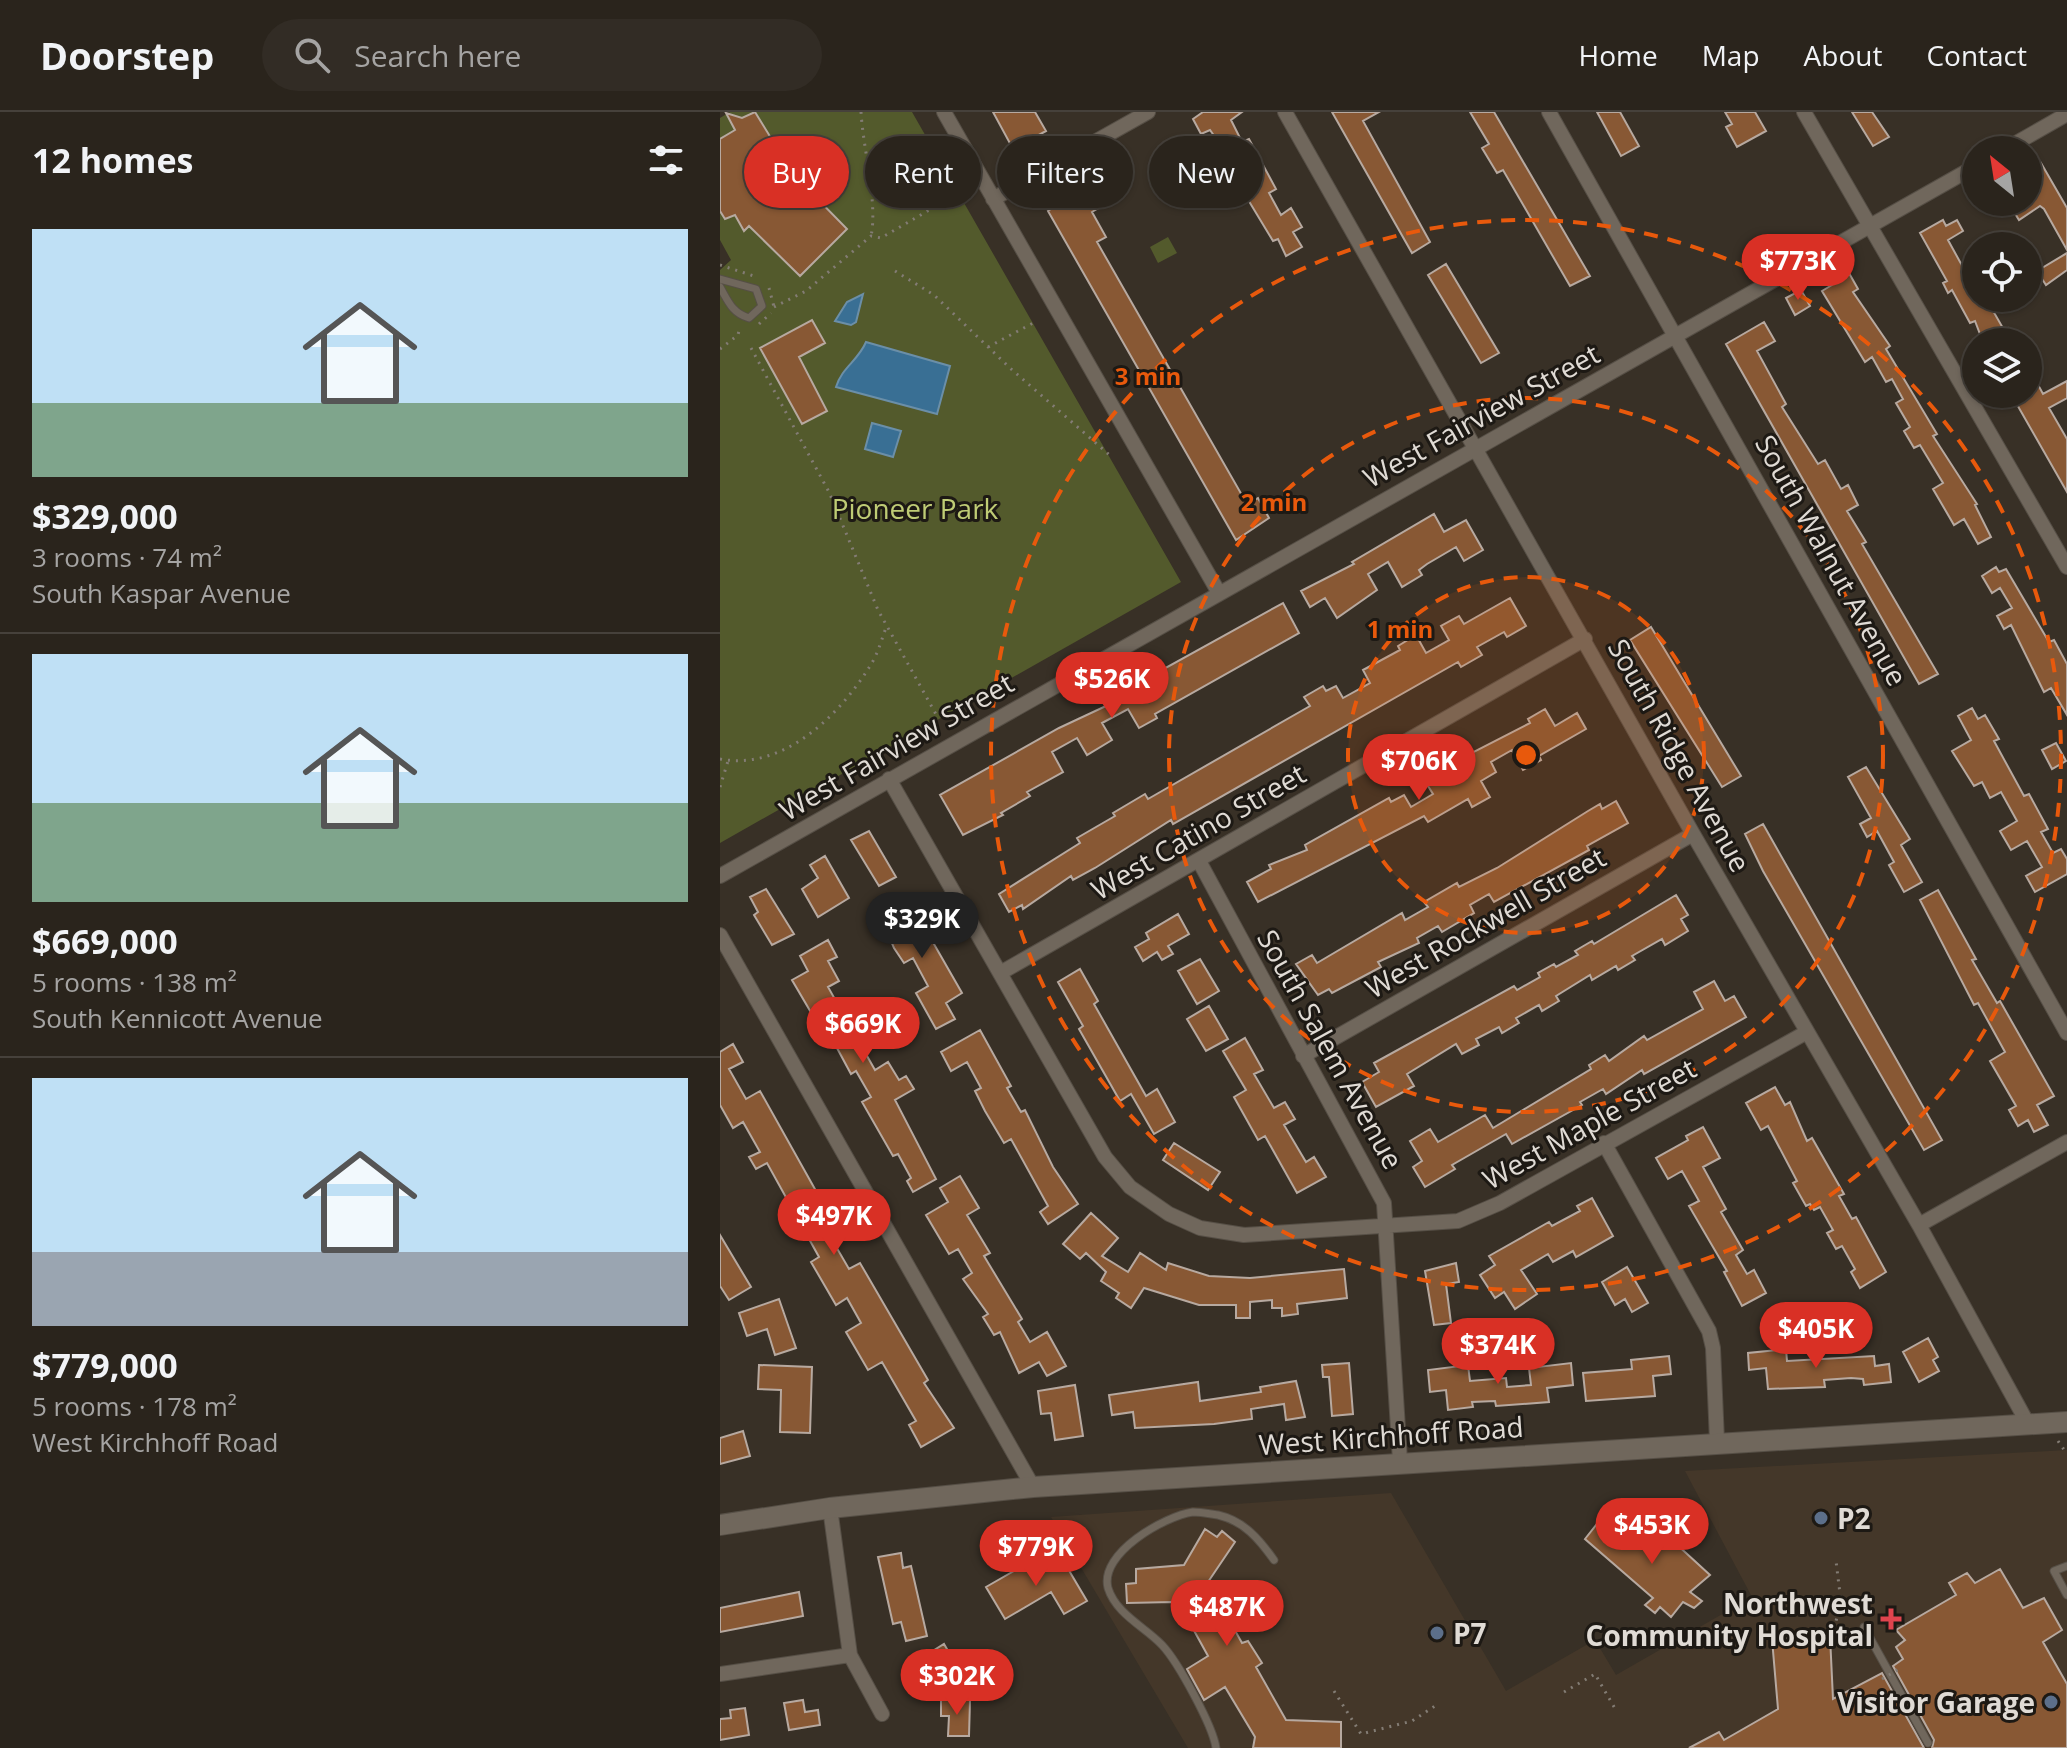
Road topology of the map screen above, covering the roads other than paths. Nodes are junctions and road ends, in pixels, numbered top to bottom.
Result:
1 (944, 112) edge
2 (1148, 112) edge
3 (1285, 112) edge
4 (1549, 112) edge
5 (1804, 112) edge
6 (2066, 115) edge
7 (2029, 136) edge
8 (1962, 174) edge
9 (993, 199) junction
10 (1870, 227) junction
11 (720, 279) edge
12 (720, 287) edge
13 (1676, 335) junction
14 (1476, 447) junction
15 (2067, 567) edge
16 (1219, 593) junction
17 (1585, 639) junction
18 (889, 779) junction
19 (1693, 834) junction
20 (1199, 861) junction
21 (720, 876) edge
22 (720, 935) edge
23 (1002, 972) junction
24 (1807, 1032) junction
25 (2067, 1033) edge
26 (1303, 1056) junction
27 (2067, 1142) edge
28 (1604, 1143) junction
29 (1919, 1225) junction
30 (1385, 1227) junction
31 (2067, 1422) edge
32 (2028, 1424) junction
33 (1717, 1441) junction
34 (1400, 1461) junction
35 (1033, 1487) junction
36 (830, 1508) junction
37 (720, 1525) edge
38 (1274, 1560) dead end
39 (2067, 1566) edge
40 (2067, 1595) edge
41 (1864, 1627) dead end
42 (850, 1655) junction
43 (720, 1674) edge
44 (882, 1714) dead end
45 (1928, 1743) dead end
46 (1216, 1748) edge

1 - 9 street
2 - 9 street
3 - 14 street, South Ridge Avenue
4 - 13 street, South Walnut Avenue
5 - 10 street
6 - 7 street
8 - 10 street, West Fairview Street
9 - 16 street
10 - 13 street, West Fairview Street
10 - 15 street
11 - 12 lane
13 - 14 street, West Fairview Street
13 - 25 street, South Walnut Avenue
14 - 16 street, West Fairview Street
14 - 17 street, South Ridge Avenue
16 - 18 street, West Fairview Street
17 - 19 street, South Ridge Avenue
17 - 20 street, West Catino Street
18 - 21 street, West Fairview Street
18 - 23 street, West Maple Street
19 - 24 street, South Ridge Avenue
19 - 26 street, West Rockwell Street
20 - 23 street, West Catino Street
20 - 26 street, South Salem Avenue
22 - 35 street
23 - 30 street, West Maple Street
24 - 28 street, West Maple Street
24 - 29 street, South Ridge Avenue
26 - 30 street, South Salem Avenue
27 - 29 street
28 - 30 street, West Maple Street
28 - 33 street
29 - 32 street, South Ridge Avenue
30 - 34 street, South Salem Avenue
31 - 32 main road, West Kirchhoff Road
32 - 33 main road, West Kirchhoff Road
33 - 34 main road, West Kirchhoff Road
34 - 35 main road, West Kirchhoff Road
35 - 36 main road, West Kirchhoff Road
36 - 37 main road, West Kirchhoff Road
36 - 42 street
38 - 46 lane
39 - 40 lane
41 - 45 lane
42 - 43 street
42 - 44 street

